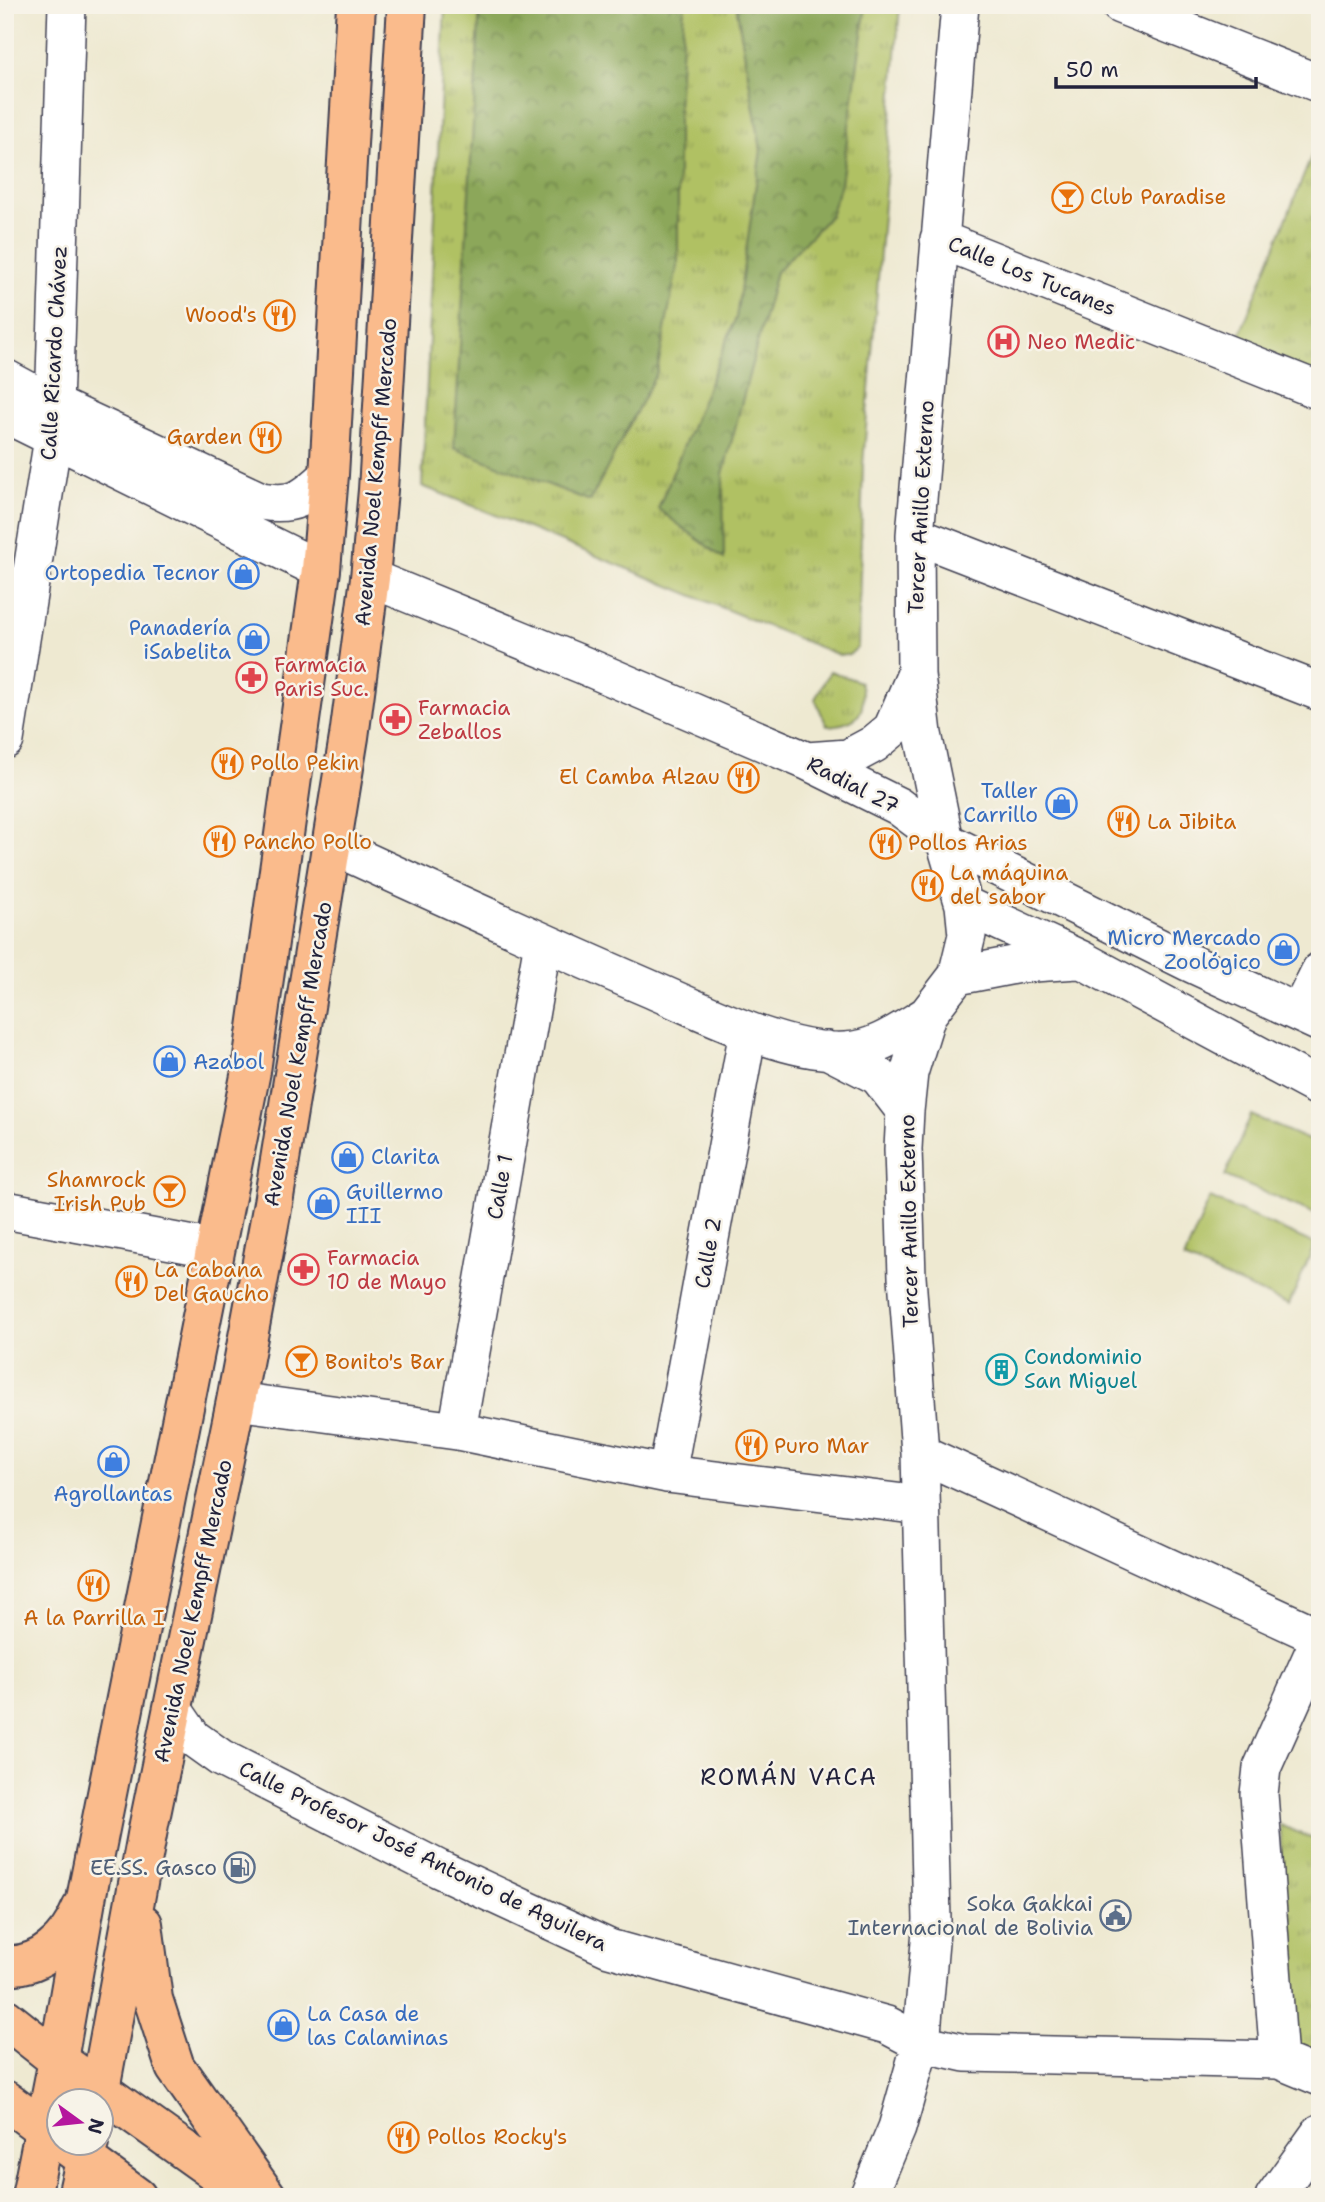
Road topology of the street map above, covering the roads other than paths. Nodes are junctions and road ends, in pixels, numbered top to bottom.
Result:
1 (67, 5) edge
2 (960, 5) edge
3 (1120, 5) edge
4 (355, 11) edge
5 (406, 12) edge
6 (1320, 84) edge
7 (939, 239) junction
8 (5, 378) edge
9 (1320, 391) edge
10 (5, 414) edge
11 (54, 421) junction
12 (329, 475) junction
13 (915, 535) junction
14 (321, 570) junction
15 (370, 578) junction
16 (916, 675) junction
17 (1320, 692) edge
18 (9, 698) edge
19 (5, 740) edge
20 (807, 761) junction
21 (944, 841) junction
22 (333, 846) junction
23 (964, 905) junction
24 (543, 942) junction
25 (1155, 946) junction
26 (266, 957) junction
27 (1082, 960) junction
28 (313, 964) junction
29 (1320, 971) edge
30 (957, 976) junction
31 (927, 1015) junction
32 (1309, 1018) edge
33 (748, 1031) junction
34 (827, 1050) junction
35 (1320, 1088) edge
36 (905, 1111) junction
37 (5, 1210) edge
38 (215, 1249) junction
39 (236, 1401) junction
40 (457, 1431) junction
41 (920, 1453) junction
42 (667, 1474) junction
43 (921, 1505) junction
44 (1320, 1638) edge
45 (173, 1709) junction
46 (221, 1758) junction
47 (158, 1780) junction
48 (139, 1884) junction
49 (88, 1894) junction
50 (5, 1965) edge
51 (5, 2018) edge
52 (921, 2043) junction
53 (58, 2060) junction
54 (1279, 2060) junction
55 (1320, 2077) edge
56 (61, 2086) edge
57 (88, 2086) edge
58 (102, 2086) edge
59 (5, 2100) edge
60 (116, 2107) edge
61 (46, 2128) edge
62 (1320, 2133) edge
63 (59, 2156) edge
64 (70, 2156) edge
65 (85, 2156) edge
66 (31, 2197) edge
67 (76, 2197) edge
68 (137, 2197) edge
69 (250, 2197) edge
70 (267, 2197) edge
71 (868, 2197) edge
72 (1274, 2197) edge

1 - 11 street, Calle Ricardo Chávez
2 - 7 street, Tercer Anillo Externo
3 - 6 street
4 - 5 main road
4 - 12 main road, Avenida Noel Kempff Mercado
5 - 15 main road, Avenida Noel Kempff Mercado
7 - 9 street, Calle Los Tucanes
7 - 13 street, Tercer Anillo Externo
8 - 11 street
10 - 11 street
11 - 12 street
11 - 14 street
11 - 18 street, Calle Ricardo Chávez
12 - 14 main road, Avenida Noel Kempff Mercado
13 - 16 street, Tercer Anillo Externo
13 - 17 street
14 - 26 main road, Avenida Noel Kempff Mercado
15 - 20 street, Radial 27
15 - 22 main road, Avenida Noel Kempff Mercado
16 - 20 street
16 - 21 street, Tercer Anillo Externo
18 - 19 street, Calle Ricardo Chávez
20 - 21 street, Radial 27
21 - 23 street, Tercer Anillo Externo
21 - 25 street, Radial 27
22 - 24 street
22 - 28 main road, Avenida Noel Kempff Mercado
23 - 27 street
23 - 30 street, Tercer Anillo Externo
24 - 33 street
24 - 40 street, Calle 1
25 - 27 street
25 - 32 street, Radial 27
26 - 28 main road
26 - 38 main road, Avenida Noel Kempff Mercado
27 - 30 street
27 - 35 street
28 - 39 main road, Avenida Noel Kempff Mercado
29 - 32 street
30 - 31 street, Tercer Anillo Externo
31 - 34 street
31 - 36 street, Tercer Anillo Externo
33 - 34 street
33 - 42 street, Calle 2
34 - 36 street
36 - 41 street, Tercer Anillo Externo
37 - 38 street
38 - 49 main road, Avenida Noel Kempff Mercado
39 - 40 street
39 - 45 main road, Avenida Noel Kempff Mercado
40 - 42 street
41 - 43 street, Tercer Anillo Externo
41 - 44 street
42 - 43 street
43 - 52 street, Tercer Anillo Externo
44 - 54 street
45 - 46 street, Calle Profesor José Antonio de Aguilera
45 - 47 main road, Avenida Noel Kempff Mercado
46 - 47 street, Calle Profesor José Antonio de Aguilera
46 - 52 street, Calle Profesor José Antonio de Aguilera
47 - 48 main road, Avenida Noel Kempff Mercado
48 - 58 main road, Avenida Noel Kempff Mercado
48 - 70 main road
49 - 50 main road
49 - 53 main road, Avenida Noel Kempff Mercado
51 - 53 main road
52 - 54 street, Calle Profesor José Antonio de Aguilera
52 - 71 street, Tercer Anillo Externo
53 - 56 main road, Avenida Noel Kempff Mercado
53 - 57 main road
54 - 55 street, Calle Profesor José Antonio de Aguilera
59 - 61 main road
60 - 69 main road
62 - 72 street
63 - 66 main road
64 - 67 main road
65 - 68 main road

